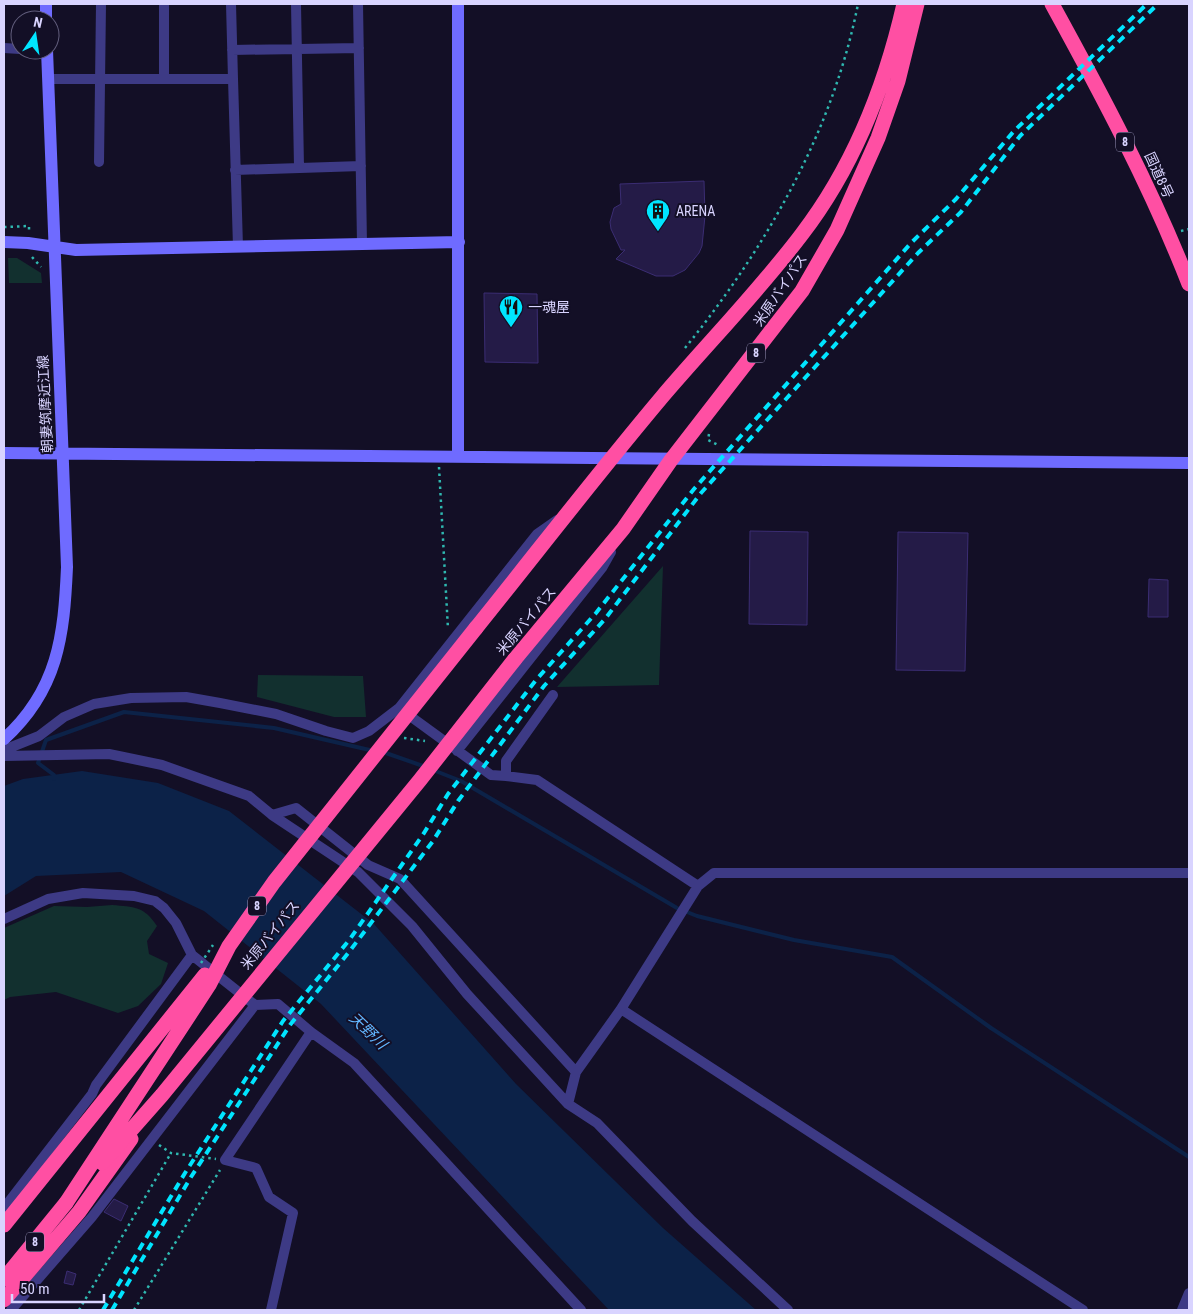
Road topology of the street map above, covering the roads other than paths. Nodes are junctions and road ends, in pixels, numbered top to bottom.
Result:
1 (101, 4) edge
2 (164, 4) edge
3 (231, 4) edge
4 (296, 4) edge
5 (358, 4) edge
6 (458, 4) edge
7 (904, 4) edge
8 (917, 4) edge
9 (1052, 4) edge
10 (358, 48) junction
11 (297, 49) junction
12 (232, 50) junction
13 (47, 60) edge
14 (164, 78) junction
15 (232, 78) junction
16 (48, 79) junction
17 (100, 80) junction
18 (99, 162) dead end
19 (361, 166) junction
20 (299, 167) junction
21 (236, 170) junction
22 (4, 242) edge
23 (459, 242) junction
24 (362, 244) junction
25 (238, 247) junction
26 (54, 248) junction
27 (1189, 284) edge
28 (4, 453) edge
29 (62, 454) junction
30 (458, 456) junction
31 (610, 459) junction
32 (671, 460) junction
33 (1189, 463) edge
34 (570, 511) junction
35 (624, 529) junction
36 (553, 694) dead end
37 (399, 708) junction
38 (4, 739) edge
39 (4, 750) edge
40 (457, 751) junction
41 (4, 756) edge
42 (506, 776) junction
43 (272, 814) junction
44 (1189, 873) edge
45 (698, 886) junction
46 (4, 919) edge
47 (229, 946) junction
48 (192, 955) junction
49 (255, 1005) junction
50 (621, 1009) junction
51 (311, 1032) junction
52 (576, 1072) junction
53 (162, 1095) junction
54 (568, 1104) junction
55 (66, 1203) junction
56 (4, 1208) edge
57 (4, 1225) edge
58 (4, 1279) edge
59 (1189, 1293) edge
60 (4, 1300) edge
61 (11, 1310) edge
62 (271, 1310) edge
63 (582, 1310) edge
64 (788, 1310) edge
65 (1083, 1310) edge
66 (1182, 1310) edge

1 - 17 street
2 - 14 street
3 - 12 street
4 - 11 street
5 - 10 street
6 - 23 street
7 - 31 highway, 米原バイパス / 8
8 - 32 highway, 米原バイパス / 8
9 - 27 highway, 国道8号 / 8
10 - 11 street
10 - 19 street
11 - 12 street
11 - 20 street
12 - 15 street
13 - 16 street, 朝妻筑摩近江線
14 - 15 street
14 - 17 street
15 - 21 street
16 - 17 street
16 - 26 street, 朝妻筑摩近江線
17 - 18 street
19 - 20 street
19 - 24 street
20 - 21 street
21 - 25 street
22 - 26 street
23 - 24 street
23 - 30 street
24 - 25 street
25 - 26 street
26 - 29 street, 朝妻筑摩近江線
28 - 29 street
29 - 30 street
29 - 38 street, 朝妻筑摩近江線
30 - 31 street
31 - 32 street
31 - 34 highway, 米原バイパス / 8
32 - 33 street
32 - 35 highway, 米原バイパス / 8
34 - 37 street
34 - 47 highway, 米原バイパス / 8, bridge
35 - 40 street
35 - 53 highway, 米原バイパス / 8, bridge
36 - 42 street
37 - 39 street
37 - 40 street
40 - 42 street
41 - 43 street
42 - 45 street
43 - 52 street
43 - 54 street
44 - 45 street
45 - 50 street
46 - 48 street
47 - 55 highway, 米原バイパス / 8, bridge
47 - 57 highway, bridge
48 - 49 street
48 - 56 street
49 - 51 street
49 - 61 street
50 - 52 street
50 - 65 street
51 - 62 street
51 - 63 street
52 - 54 street
53 - 55 highway, 米原バイパス / 8, bridge
53 - 60 highway, bridge
54 - 64 street
55 - 58 highway, 米原バイパス / 8
59 - 66 street

